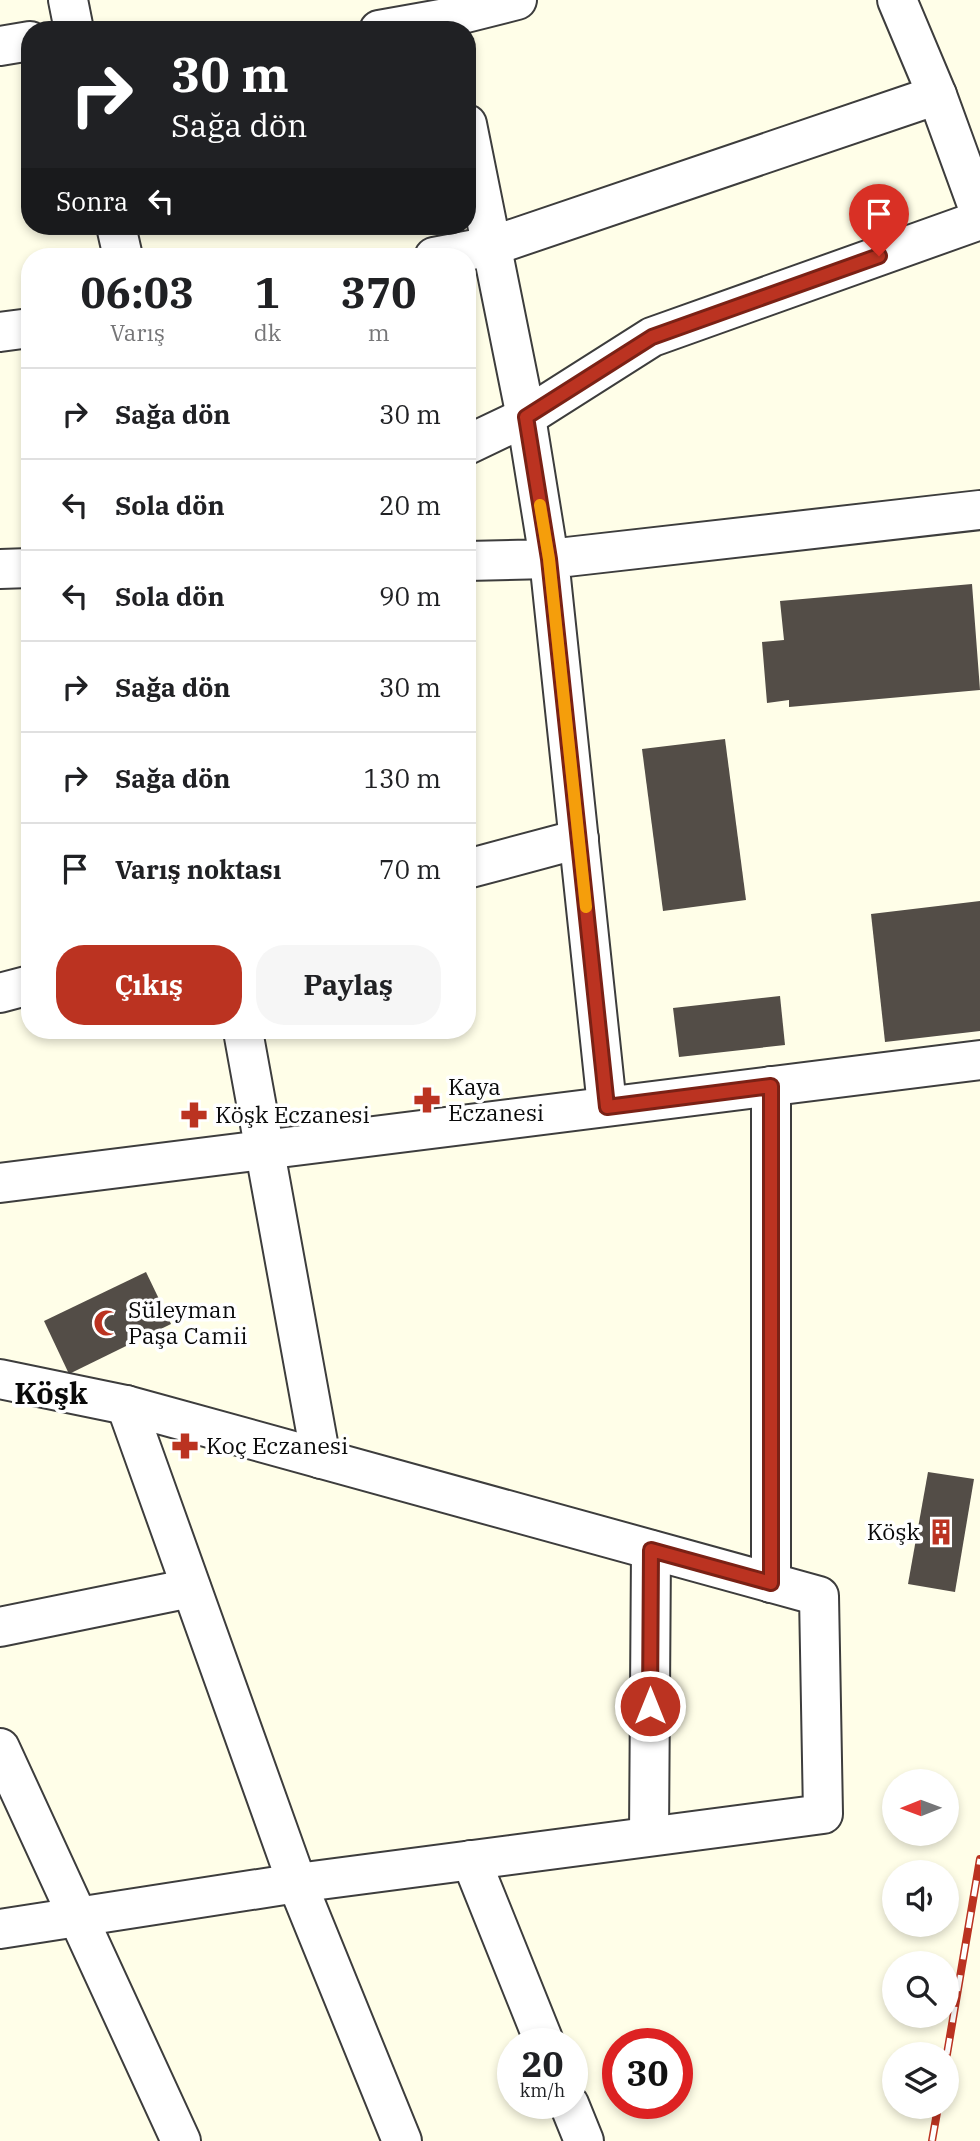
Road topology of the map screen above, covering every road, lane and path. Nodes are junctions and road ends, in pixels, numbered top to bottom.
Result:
1 (68, 0) edge
2 (517, 0) edge
3 (897, 0) edge
4 (445, 16) edge
5 (72, 21) edge
6 (421, 21) edge
7 (21, 42) edge
8 (0, 46) edge
9 (937, 95) junction
10 (476, 168) edge
11 (980, 213) edge
12 (980, 220) edge
13 (492, 246) junction
14 (476, 249) edge
15 (21, 329) edge
16 (0, 332) edge
17 (526, 417) junction
18 (476, 440) edge
19 (980, 510) edge
20 (549, 559) junction
21 (476, 561) edge
22 (21, 568) edge
23 (0, 569) edge
24 (579, 839) junction
25 (476, 867) edge
26 (21, 987) edge
27 (0, 993) edge
28 (244, 1039) edge
29 (980, 1059) edge
30 (771, 1086) junction
31 (607, 1107) junction
32 (264, 1150) junction
33 (1, 1174) edge
34 (0, 1378) edge
35 (126, 1405) junction
36 (321, 1459) junction
37 (651, 1550) junction
38 (771, 1583) junction
39 (191, 1588) junction
40 (0, 1627) edge
41 (0, 1748) edge
42 (649, 1836) junction
43 (471, 1860) junction
44 (297, 1883) junction
45 (78, 1917) junction
46 (0, 1929) edge
47 (539, 2028) edge
48 (575, 2119) edge
49 (181, 2141) edge
50 (402, 2141) edge
51 (584, 2141) edge

1 - 5 street
2 - 4 street
3 - 9 street
4 - 6 street
7 - 8 street
9 - 11 street
9 - 13 street
10 - 13 street
12 - 17 street
13 - 14 street
13 - 17 street
15 - 16 street
17 - 18 street
17 - 20 street
19 - 20 street
20 - 21 street
20 - 24 street
22 - 23 street
24 - 25 street
24 - 31 street
26 - 27 street
28 - 32 street
29 - 30 street
30 - 31 street
30 - 38 street
31 - 32 street
32 - 33 street
32 - 36 street
34 - 35 street
35 - 36 street
35 - 39 street
36 - 37 street
37 - 38 street
37 - 42 street
38 - 42 street
39 - 40 street
39 - 44 street
41 - 45 street
42 - 43 street
43 - 44 street
43 - 47 street
44 - 45 street
44 - 50 street
45 - 46 street
45 - 49 street
48 - 51 street

